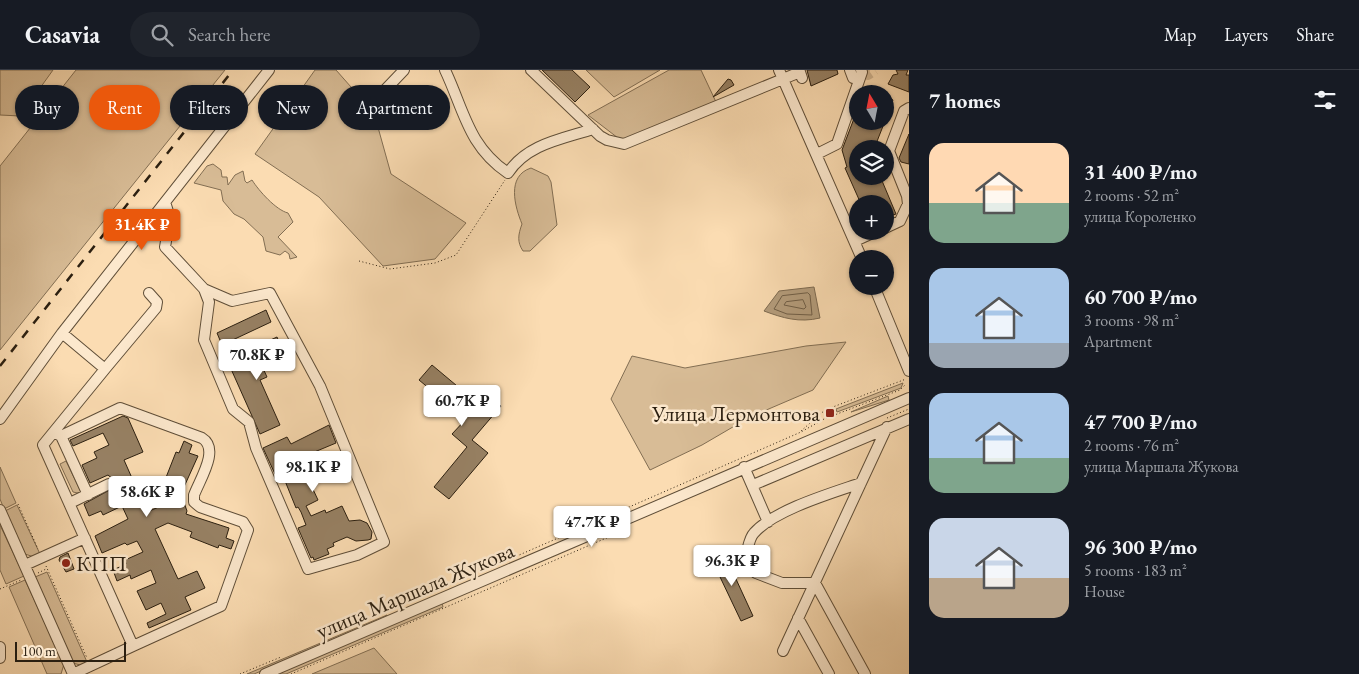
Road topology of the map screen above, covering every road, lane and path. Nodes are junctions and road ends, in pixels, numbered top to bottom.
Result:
1 (269, 70) edge
2 (404, 70) edge
3 (445, 70) edge
4 (531, 70) edge
5 (861, 70) edge
6 (800, 73) edge
7 (781, 74) edge
8 (390, 85) edge
9 (909, 108) edge
10 (593, 129) junction
11 (817, 154) junction
12 (508, 173) junction
13 (165, 202) junction
14 (894, 223) edge
15 (849, 226) edge
16 (855, 240) edge
17 (859, 250) edge
18 (358, 261) dead end
19 (204, 289) junction
20 (149, 294) dead end
21 (878, 295) edge
22 (62, 333) junction
23 (105, 369) junction
24 (909, 371) edge
25 (902, 381) dead end
26 (905, 385) dead end
27 (909, 398) edge
28 (0, 419) edge
29 (909, 419) edge
30 (887, 428) junction
31 (801, 432) junction
32 (57, 434) junction
33 (744, 467) junction
34 (861, 483) junction
35 (109, 484) dead end
36 (753, 485) junction
37 (88, 495) junction
38 (70, 503) junction
39 (18, 504) dead end
40 (1, 513) edge
41 (768, 522) junction
42 (611, 536) dead end
43 (86, 538) junction
44 (42, 557) junction
45 (509, 559) dead end
46 (25, 565) junction
47 (47, 569) junction
48 (35, 574) dead end
49 (24, 579) dead end
50 (815, 583) junction
51 (0, 589) edge
52 (441, 590) dead end
53 (798, 618) junction
54 (369, 620) dead end
55 (133, 646) junction
56 (0, 647) edge
57 (783, 651) dead end
58 (0, 658) edge
59 (90, 666) junction
60 (73, 674) edge
61 (266, 674) edge
62 (291, 674) edge
63 (828, 674) edge
64 (865, 674) edge

1 - 13 street
2 - 8 street
3 - 12 street
4 - 10 street
5 - 11 street
6 - 7 street
7 - 10 street
7 - 11 street
9 - 14 street
10 - 12 street
11 - 15 street
12 - 18 path
13 - 19 street
13 - 22 street
16 - 17 street
19 - 19 street
20 - 23 street
21 - 24 street
22 - 23 street
22 - 28 street
23 - 32 street
25 - 31 path
26 - 31 path
27 - 33 street, улица Маршала Жукова
29 - 30 street
30 - 34 street
30 - 36 street
31 - 45 path
32 - 37 street
32 - 38 street
32 - 55 street
33 - 36 street
33 - 61 street, улица Маршала Жукова
34 - 41 street
34 - 50 street
35 - 37 street
36 - 41 street
37 - 38 street
38 - 43 street
39 - 44 path
40 - 46 street
41 - 50 street
42 - 62 path
43 - 44 street
43 - 55 street
44 - 46 street
44 - 47 path
46 - 60 street
47 - 48 path
47 - 59 path
49 - 51 path
50 - 53 street
50 - 64 street
52 - 54 path
53 - 57 street
53 - 63 street
55 - 59 street
56 - 58 street
59 - 60 street

